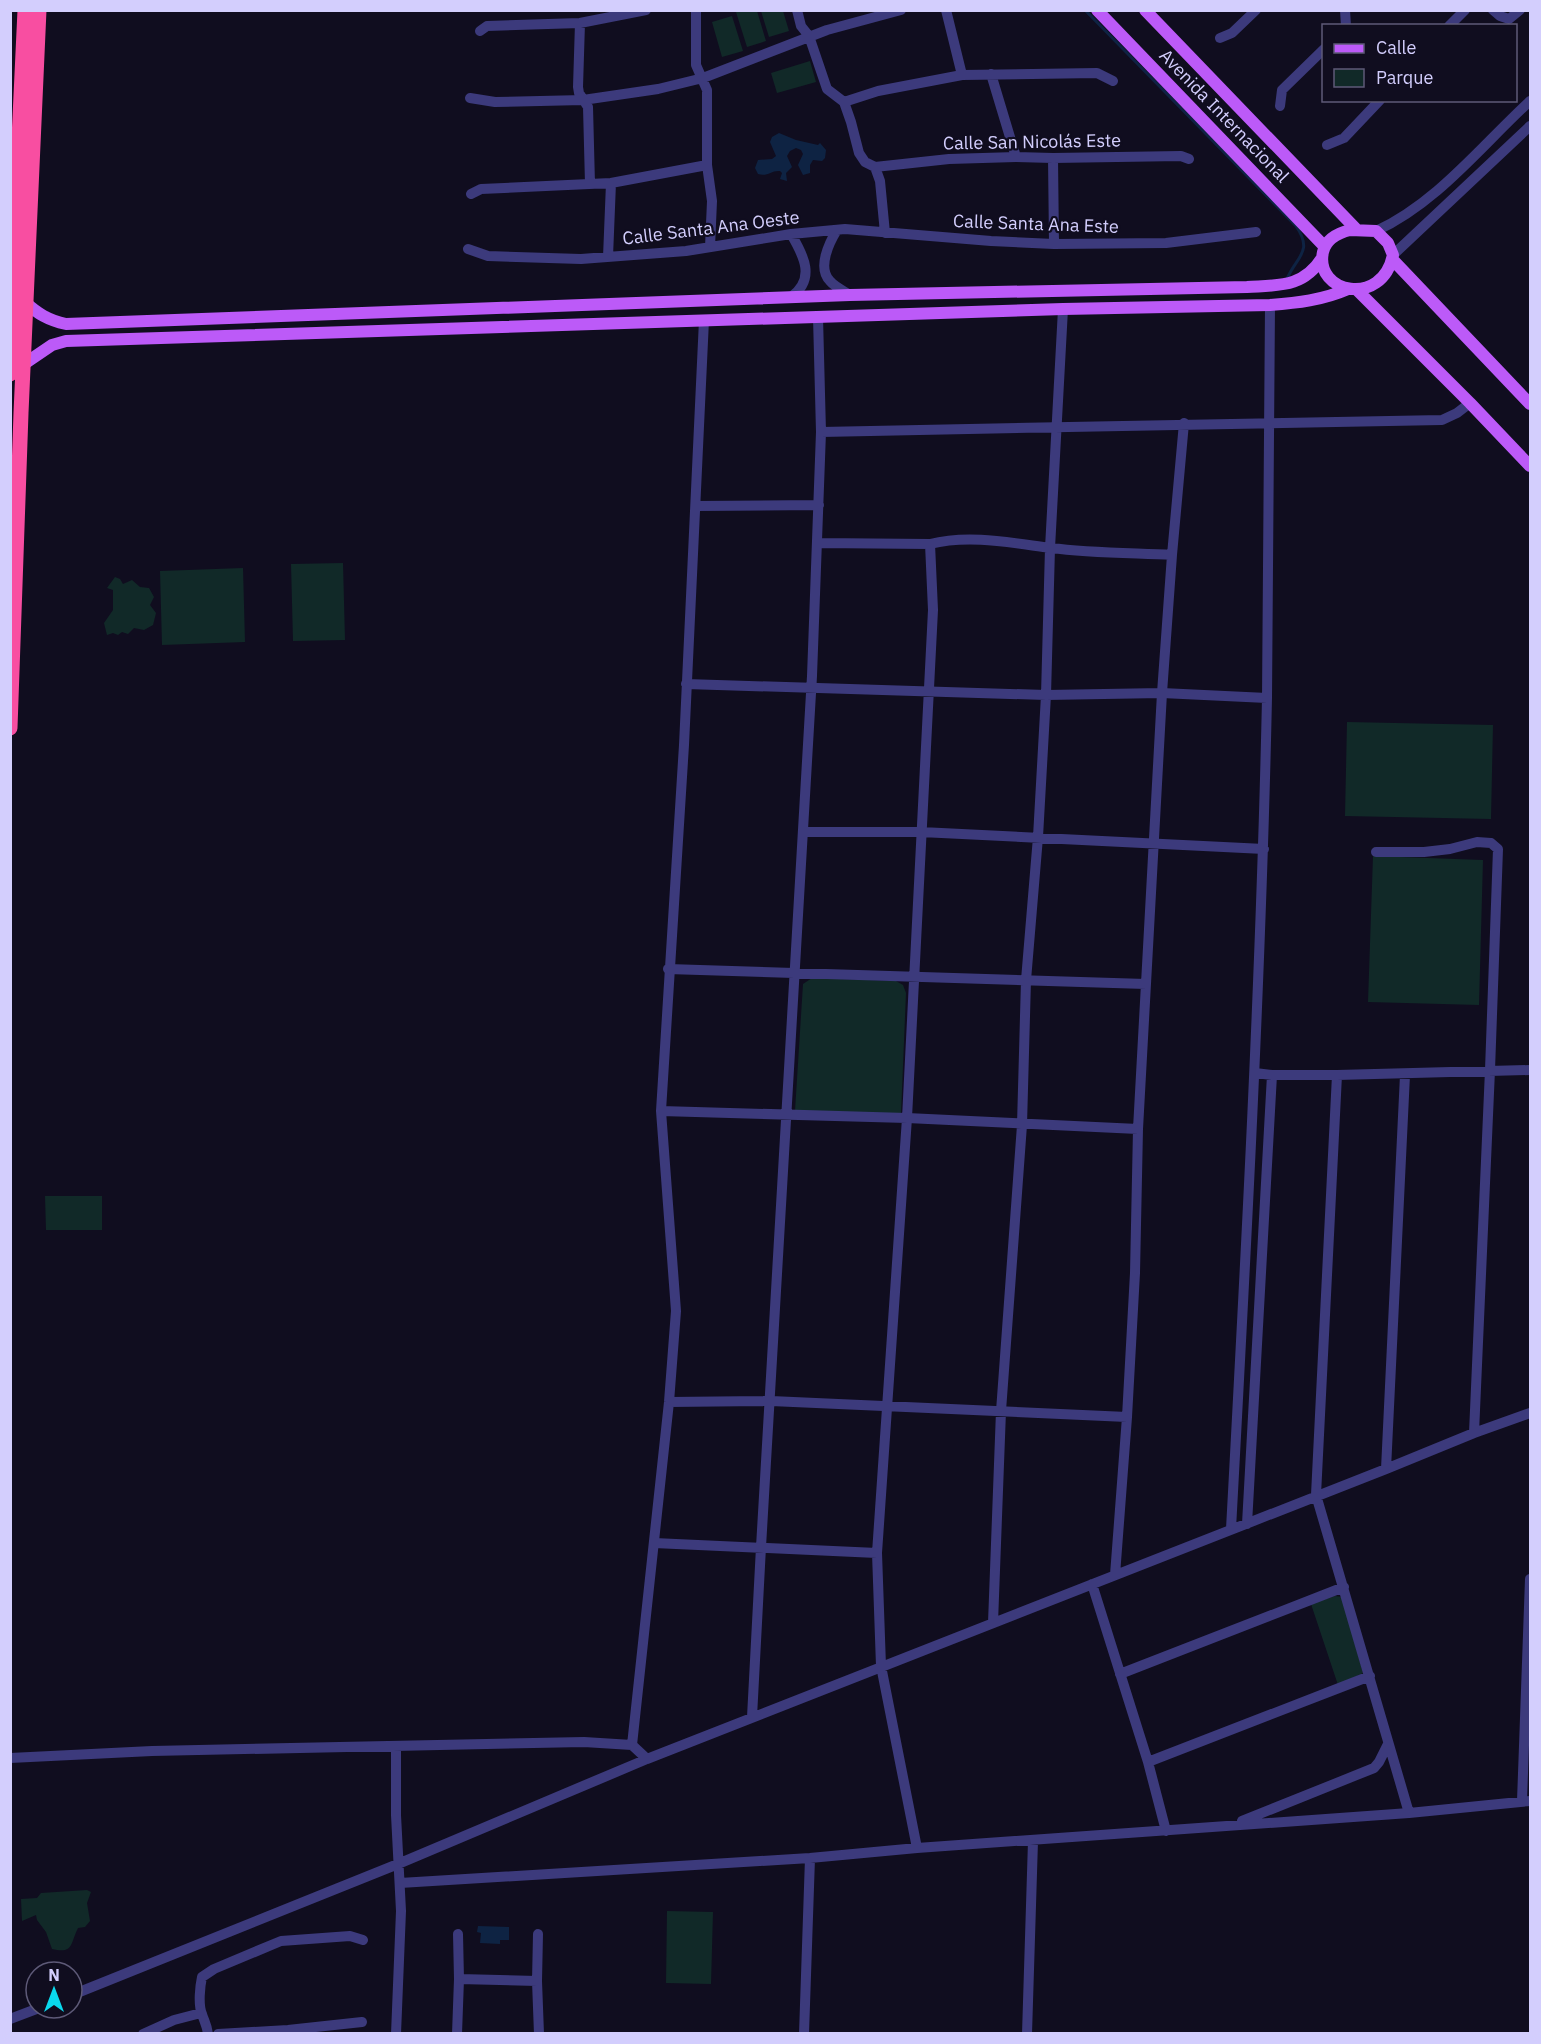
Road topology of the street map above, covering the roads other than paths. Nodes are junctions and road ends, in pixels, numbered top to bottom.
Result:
1 (25, 10) edge
2 (39, 10) edge
3 (646, 10) edge
4 (696, 10) edge
5 (796, 10) edge
6 (901, 10) edge
7 (946, 10) edge
8 (1097, 10) edge
9 (1145, 10) edge
10 (1256, 10) edge
11 (1465, 10) edge
12 (1492, 10) edge
13 (1521, 10) edge
14 (580, 22) junction
15 (1451, 24) edge
16 (480, 31) dead end
17 (809, 36) junction
18 (1220, 38) dead end
19 (1322, 50) edge
20 (991, 74) junction
21 (962, 75) junction
22 (703, 78) junction
23 (1113, 81) dead end
24 (470, 98) dead end
25 (583, 100) junction
26 (1530, 101) edge
27 (844, 102) junction
28 (1378, 102) edge
29 (1280, 106) dead end
30 (1530, 126) edge
31 (1327, 145) dead end
32 (1016, 157) junction
33 (1053, 158) junction
34 (1189, 159) dead end
35 (707, 165) junction
36 (875, 167) junction
37 (1461, 168) junction
38 (1473, 180) junction
39 (611, 183) junction
40 (590, 184) junction
41 (471, 194) dead end
42 (837, 230) junction
43 (1357, 230) junction
44 (1376, 231) junction
45 (814, 232) joint
46 (1256, 232) dead end
47 (885, 233) junction
48 (791, 234) junction
49 (1054, 244) junction
50 (710, 247) junction
51 (468, 249) dead end
52 (1323, 252) junction
53 (608, 257) junction
54 (1393, 257) junction
55 (1352, 289) junction
56 (850, 295) junction
57 (914, 295) junction
58 (791, 297) junction
59 (720, 300) junction
60 (26, 302) junction
61 (1270, 305) junction
62 (1063, 309) junction
63 (434, 311) junction
64 (913, 314) junction
65 (818, 317) junction
66 (704, 320) junction
67 (720, 320) junction
68 (66, 324) junction
69 (435, 329) junction
70 (66, 341) junction
71 (24, 364) junction
72 (10, 374) edge
73 (1470, 403) junction
74 (1530, 405) edge
75 (1269, 422) junction
76 (1184, 423) junction
77 (1056, 428) junction
78 (821, 432) junction
79 (1530, 466) edge
80 (819, 504) junction
81 (696, 506) junction
82 (817, 543) junction
83 (930, 544) junction
84 (1050, 548) junction
85 (1172, 555) junction
86 (686, 684) junction
87 (811, 687) junction
88 (930, 692) junction
89 (1162, 693) junction
90 (1046, 695) junction
91 (1268, 698) junction
92 (10, 728) edge
93 (803, 832) junction
94 (921, 832) junction
95 (1038, 837) junction
96 (1153, 843) junction
97 (1264, 849) junction
98 (1376, 852) dead end
99 (668, 969) junction
100 (794, 972) junction
101 (914, 977) junction
102 (1026, 980) junction
103 (1146, 984) junction
104 (1490, 1070) junction
105 (1530, 1070) edge
106 (1255, 1073) junction
107 (1272, 1075) junction
108 (1337, 1075) junction
109 (1405, 1075) junction
110 (661, 1111) junction
111 (788, 1114) junction
112 (908, 1118) junction
113 (1022, 1125) junction
114 (1138, 1129) junction
115 (771, 1401) junction
116 (669, 1402) junction
117 (886, 1407) junction
118 (1001, 1411) junction
119 (1530, 1413) edge
120 (1127, 1417) junction
121 (1474, 1433) junction
122 (1386, 1469) junction
123 (1316, 1495) junction
124 (1247, 1524) junction
125 (1231, 1529) junction
126 (654, 1543) junction
127 (760, 1547) junction
128 (877, 1553) junction
129 (1115, 1575) junction
130 (1530, 1579) edge
131 (1092, 1584) junction
132 (1344, 1587) junction
133 (1530, 1620) edge
134 (993, 1623) junction
135 (881, 1666) junction
136 (1120, 1674) junction
137 (1370, 1676) junction
138 (752, 1718) junction
139 (1388, 1744) junction
140 (632, 1745) junction
141 (396, 1746) junction
142 (10, 1758) edge
143 (647, 1759) junction
144 (1148, 1762) junction
145 (1526, 1801) edge
146 (1410, 1813) junction
147 (1230, 1826) junction
148 (1166, 1831) junction
149 (1033, 1841) junction
150 (917, 1848) junction
151 (810, 1858) junction
152 (398, 1864) junction
153 (399, 1883) junction
154 (458, 1934) dead end
155 (538, 1934) dead end
156 (363, 1940) dead end
157 (459, 1979) junction
158 (537, 1982) junction
159 (84, 1990) edge
160 (201, 2013) junction
161 (362, 2022) dead end
162 (143, 2034) edge
163 (208, 2034) edge
164 (218, 2034) edge
165 (396, 2034) edge
166 (457, 2034) edge
167 (539, 2034) edge
168 (804, 2034) edge
169 (1027, 2034) edge

1 - 72 highway
2 - 60 highway
3 - 14 street
4 - 22 street
5 - 17 street
6 - 17 street
7 - 21 street
8 - 52 main road, Avenida Internacional
9 - 43 main road, Avenida Internacional
10 - 18 street
11 - 15 street
12 - 13 street
14 - 16 street
14 - 25 street
17 - 22 street
17 - 27 street
19 - 29 street
20 - 21 street
20 - 23 street
20 - 32 street
21 - 27 street
22 - 25 street
22 - 35 street
24 - 25 street
25 - 40 street
26 - 37 street
27 - 36 street
28 - 31 street
30 - 38 street
32 - 33 street, Calle San Nicolás Este
32 - 36 street, Calle San Nicolás Este
33 - 34 street, Calle San Nicolás Este
33 - 49 street
35 - 39 street
35 - 50 street
36 - 47 street
37 - 38 street
37 - 44 street
38 - 54 street
39 - 40 street
39 - 53 street
40 - 41 street
42 - 45 street, Calle Santa Ana Este
42 - 47 street, Calle Santa Ana Este
42 - 56 street
43 - 44 main road
43 - 52 main road
44 - 54 main road
45 - 48 street, Calle Santa Ana Oeste
46 - 49 street, Calle Santa Ana Este
47 - 49 street, Calle Santa Ana Este
48 - 50 street, Calle Santa Ana Oeste
48 - 58 street
50 - 53 street, Calle Santa Ana Oeste
51 - 53 street, Calle Santa Ana Oeste
52 - 55 main road
52 - 57 main road
54 - 55 main road
54 - 74 main road
55 - 61 main road
55 - 73 main road
56 - 57 main road
56 - 58 main road
57 - 64 main road
58 - 59 main road
59 - 63 main road
59 - 67 main road
60 - 68 main road
60 - 71 highway
61 - 62 main road
61 - 75 street
62 - 64 main road
62 - 77 street
63 - 68 main road
63 - 69 main road
64 - 65 main road
65 - 67 main road
65 - 78 street
66 - 67 main road
66 - 69 main road
66 - 81 street
68 - 70 main road
69 - 70 main road
70 - 71 main road
71 - 92 highway
73 - 75 street
73 - 79 main road
75 - 76 street
75 - 91 street
76 - 77 street
76 - 85 street
77 - 78 street
77 - 84 street
78 - 80 street
80 - 81 street
80 - 82 street
81 - 86 street
82 - 83 street
82 - 87 street
83 - 84 street
83 - 88 street
84 - 85 street
84 - 90 street
85 - 89 street
86 - 87 street
86 - 99 street
87 - 88 street
87 - 93 street
88 - 90 street
88 - 94 street
89 - 90 street
89 - 91 street
89 - 96 street
90 - 95 street
91 - 97 street
93 - 94 street
93 - 100 street
94 - 95 street
94 - 101 street
95 - 96 street
95 - 102 street
96 - 97 street
96 - 103 street
97 - 106 street
98 - 104 street
99 - 100 street
99 - 110 street
100 - 101 street
100 - 111 street
101 - 102 street
101 - 112 street
102 - 103 street
102 - 113 street
103 - 114 street
104 - 105 street
104 - 109 street
104 - 121 street
106 - 107 street
106 - 125 street
107 - 108 street
107 - 124 street
108 - 109 street
108 - 123 street
109 - 122 street
110 - 111 street
110 - 116 street
111 - 112 street
111 - 115 street
112 - 113 street
112 - 117 street
113 - 114 street
113 - 118 street
114 - 120 street
115 - 116 street
115 - 117 street
115 - 127 street
116 - 126 street
117 - 118 street
117 - 128 street
118 - 120 street
118 - 134 street
119 - 121 street
120 - 129 street
121 - 122 street
122 - 123 street
123 - 124 street
123 - 132 street
124 - 125 street
125 - 129 street
126 - 127 street
126 - 140 street
127 - 128 street
127 - 138 street
128 - 135 street
129 - 131 street
130 - 133 street
131 - 134 street
131 - 136 street
132 - 136 street
132 - 137 street
133 - 145 street
134 - 135 street
135 - 138 street
135 - 150 street
136 - 144 street
137 - 139 street
137 - 144 street
138 - 143 street
139 - 146 street
139 - 147 street
140 - 141 street
140 - 143 street
141 - 142 street
141 - 152 street
143 - 152 street
144 - 148 street
145 - 146 street
146 - 147 street
147 - 148 street
148 - 149 street
149 - 150 street
149 - 169 street
150 - 151 street
151 - 153 street
151 - 168 street
152 - 153 street
152 - 159 street
153 - 165 street
154 - 157 street
155 - 158 street
156 - 160 street
157 - 158 street
157 - 166 street
158 - 167 street
160 - 162 street
160 - 163 street
161 - 164 street

